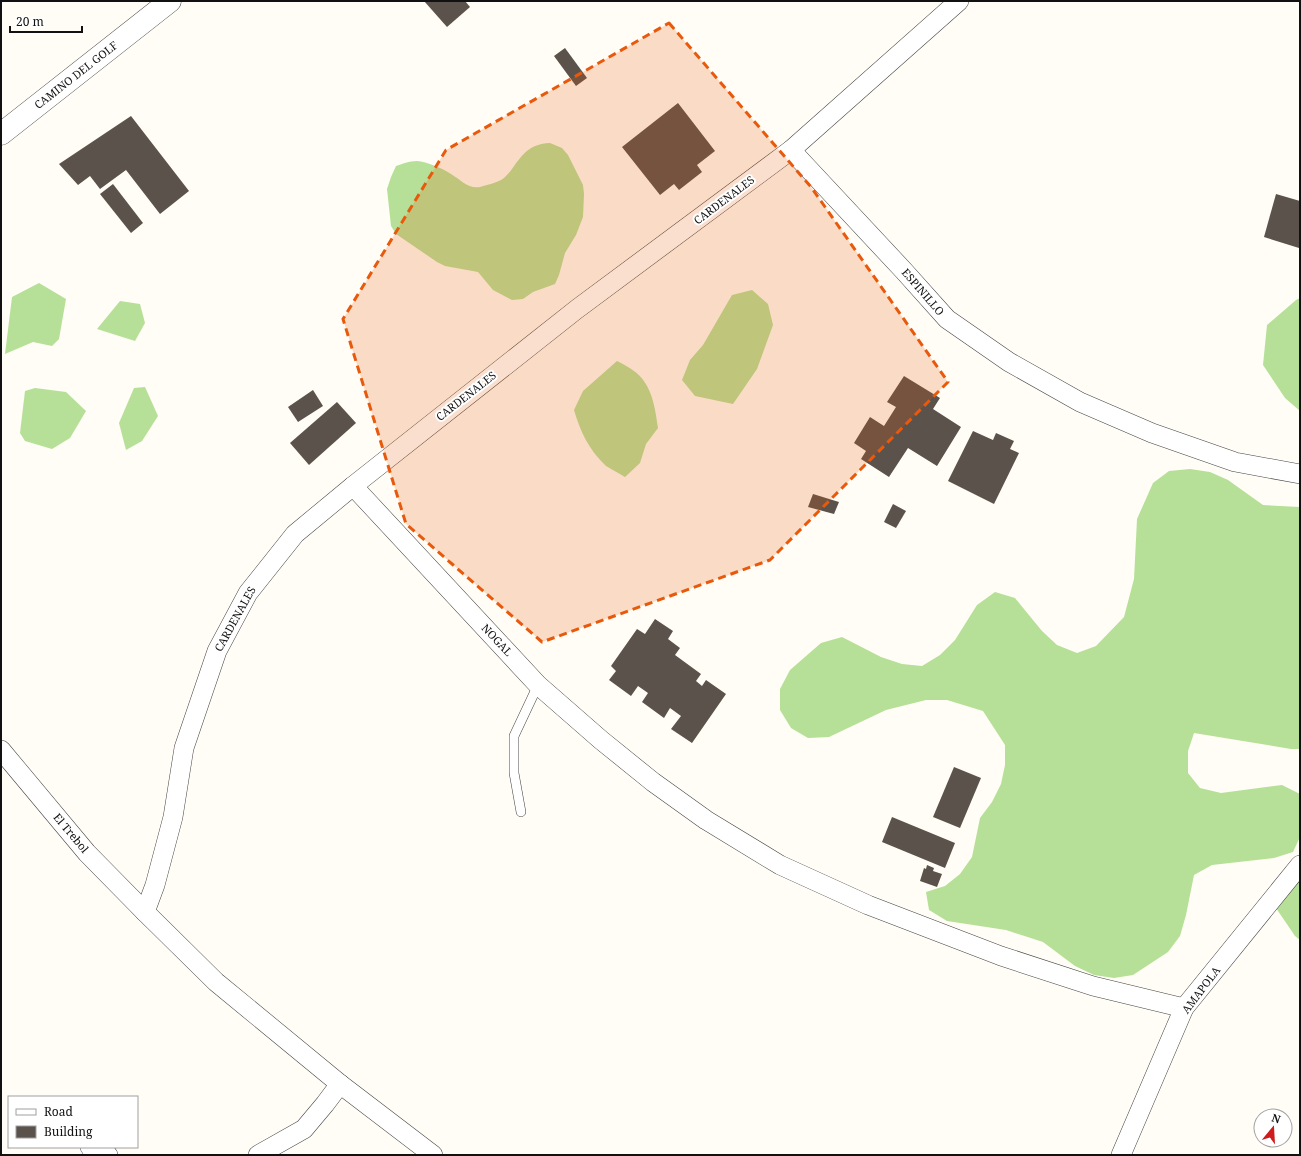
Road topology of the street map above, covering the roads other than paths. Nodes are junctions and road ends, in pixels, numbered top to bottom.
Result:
1 (170, 1) edge
2 (959, 1) edge
3 (1, 134) edge
4 (791, 150) junction
5 (1300, 474) edge
6 (353, 486) junction
7 (538, 685) junction
8 (1, 750) edge
9 (521, 812) dead end
10 (1300, 865) edge
11 (145, 912) junction
12 (1184, 1008) junction
13 (340, 1084) junction
14 (92, 1148) edge
15 (108, 1155) edge
16 (258, 1155) edge
17 (432, 1155) edge
18 (1121, 1155) edge

1 - 3 street, CAMINO DEL GOLF
2 - 4 street, CARDENALES
4 - 5 street, ESPINILLO
4 - 6 street, CARDENALES
6 - 7 street, NOGAL
6 - 11 street, CARDENALES
7 - 9 lane
7 - 12 street, NOGAL
8 - 11 street, El Trebol
10 - 12 street, AMAPOLA
11 - 13 street, El Trebol
12 - 18 street, AMAPOLA
13 - 16 street
13 - 17 street, El Trebol
14 - 15 street

